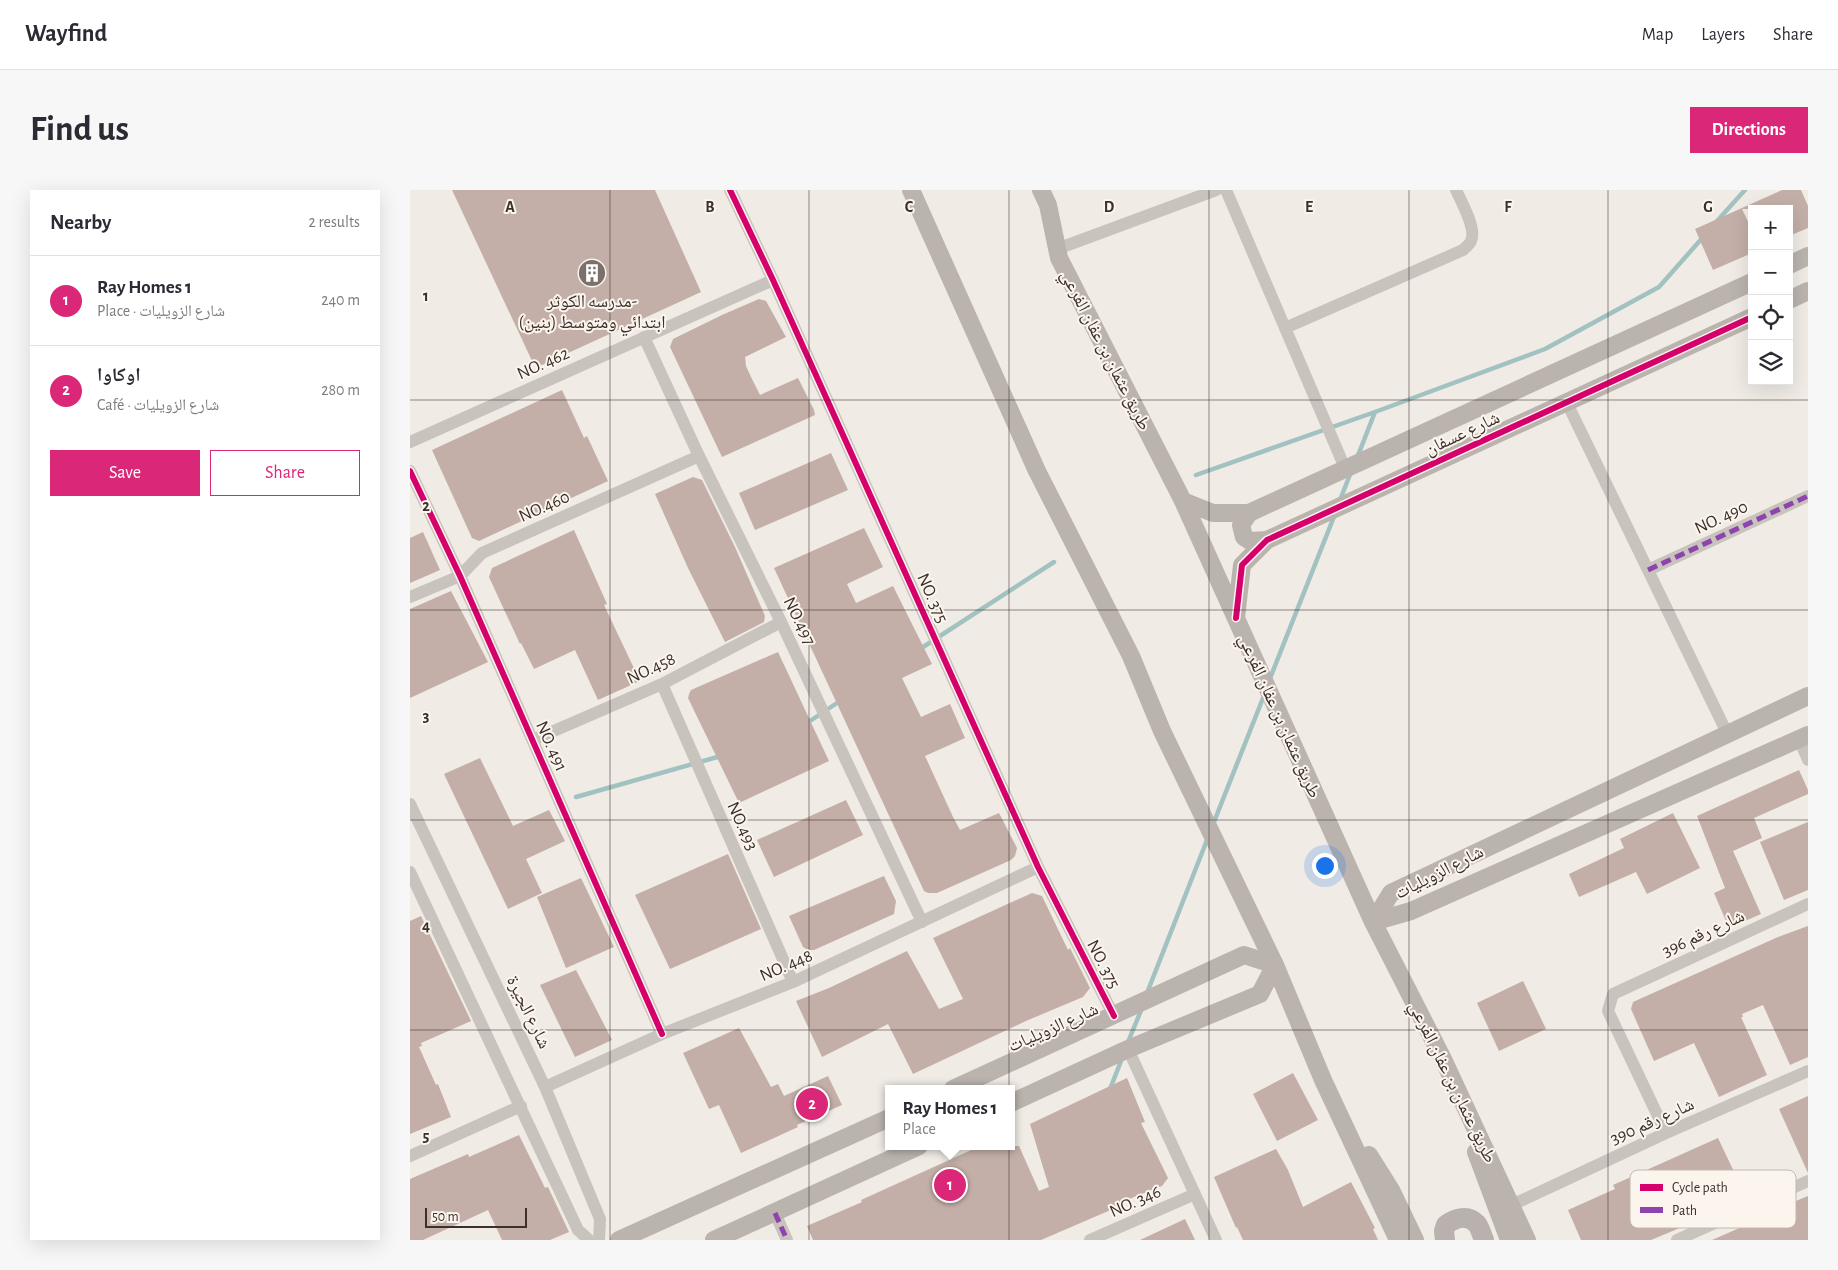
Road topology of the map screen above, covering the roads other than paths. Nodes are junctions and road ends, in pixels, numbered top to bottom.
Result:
1 (730, 190) edge
2 (911, 190) edge
3 (1041, 190) edge
4 (1216, 190) edge
5 (1226, 190) edge
6 (1456, 190) edge
7 (1057, 249) junction
8 (1808, 256) edge
9 (1793, 263) edge
10 (773, 280) junction
11 (1748, 284) edge
12 (1808, 291) edge
13 (1793, 298) edge
14 (1748, 319) edge
15 (1285, 328) junction
16 (644, 337) junction
17 (1566, 402) junction
18 (410, 442) edge
19 (699, 456) junction
20 (1346, 468) junction
21 (410, 471) edge
22 (1808, 496) edge
23 (1183, 501) junction
24 (1249, 512) junction
25 (1267, 540) junction
26 (1648, 570) junction
27 (460, 576) junction
28 (410, 597) edge
29 (1236, 618) junction
30 (781, 622) junction
31 (662, 684) junction
32 (1808, 696) edge
33 (1727, 733) junction
34 (1803, 737) edge
35 (533, 740) junction
36 (1808, 760) edge
37 (410, 804) edge
38 (1038, 867) junction
39 (410, 872) edge
40 (1808, 904) edge
41 (922, 922) junction
42 (1373, 922) junction
43 (1275, 965) junction
44 (793, 982) junction
45 (1114, 1016) junction
46 (662, 1034) junction
47 (1128, 1049) junction
48 (1443, 1059) junction
49 (1808, 1071) edge
50 (1323, 1080) junction
51 (962, 1085) edge
52 (545, 1087) junction
53 (1015, 1101) edge
54 (521, 1106) junction
55 (885, 1120) edge
56 (1666, 1133) junction
57 (910, 1150) edge
58 (410, 1156) edge
59 (1808, 1181) edge
60 (1796, 1186) edge
61 (1195, 1194) junction
62 (1512, 1205) junction
63 (775, 1212) junction
64 (1704, 1228) edge
65 (1480, 1232) edge
66 (1445, 1239) edge
67 (589, 1240) edge
68 (599, 1240) edge
69 (619, 1240) edge
70 (714, 1240) edge
71 (787, 1240) edge
72 (1090, 1240) edge
73 (1216, 1240) edge
74 (1398, 1240) edge
75 (1415, 1240) edge
76 (1509, 1240) edge
77 (1527, 1240) edge
78 (1677, 1240) edge

1 - 10 street, NO. 375
2 - 43 street
3 - 7 street, طريق عثمان بن عفان الفرعي
4 - 7 street
5 - 15 street
6 - 15 street
7 - 23 street, طريق عثمان بن عفان الفرعي
8 - 9 street
10 - 16 street, NO. 462
10 - 38 street, NO. 375
11 - 20 street, شارع عسفان
12 - 13 street
14 - 17 street, شارع عسفان
15 - 20 street
16 - 18 street, NO. 462
16 - 19 street, NO.497
17 - 25 street, شارع عسفان
17 - 26 street
19 - 27 street, NO.460
19 - 30 street, NO.497
20 - 24 street, شارع عسفان
21 - 27 street, NO. 491
22 - 26 street, NO. 490
23 - 24 street, شارع عسفان
23 - 29 street, طريق عثمان بن عفان الفرعي
24 - 25 street
25 - 29 street, شارع عسفان
26 - 33 street
27 - 28 street, NO.460
27 - 35 street, NO. 491
29 - 42 street, طريق عثمان بن عفان الفرعي
30 - 31 street, NO.458
30 - 41 street, NO.497
31 - 35 street, NO.458
31 - 44 street, NO.493
32 - 33 street, شارع الزويليات
33 - 42 street, شارع الزويليات
34 - 36 street
34 - 42 street, شارع الزويليات
35 - 46 street, NO. 491
37 - 52 street, شارع الجيرة
38 - 41 street, NO. 448
38 - 45 street, NO. 375
39 - 54 street
40 - 56 street, شارع رقم 396
41 - 44 street, NO. 448
42 - 48 street, طريق عثمان بن عفان الفرعي
43 - 45 street, شارع الزويليات
43 - 47 street
43 - 50 street
44 - 46 street, NO. 448
45 - 51 street, شارع الزويليات
46 - 52 street, NO. 448
47 - 53 street
47 - 61 street
48 - 62 street, طريق عثمان بن عفان الفرعي
48 - 76 street
49 - 56 street, شارع رقم 390
50 - 74 street
50 - 75 street
52 - 68 street, شارع الجيرة
54 - 58 street
54 - 67 street
55 - 69 street
56 - 62 street, شارع رقم 390
57 - 63 street
59 - 60 street
61 - 72 street, NO. 346
61 - 73 street
62 - 77 street, طريق عثمان بن عفان الفرعي
63 - 70 street
63 - 71 street
64 - 78 street
65 - 66 main road

